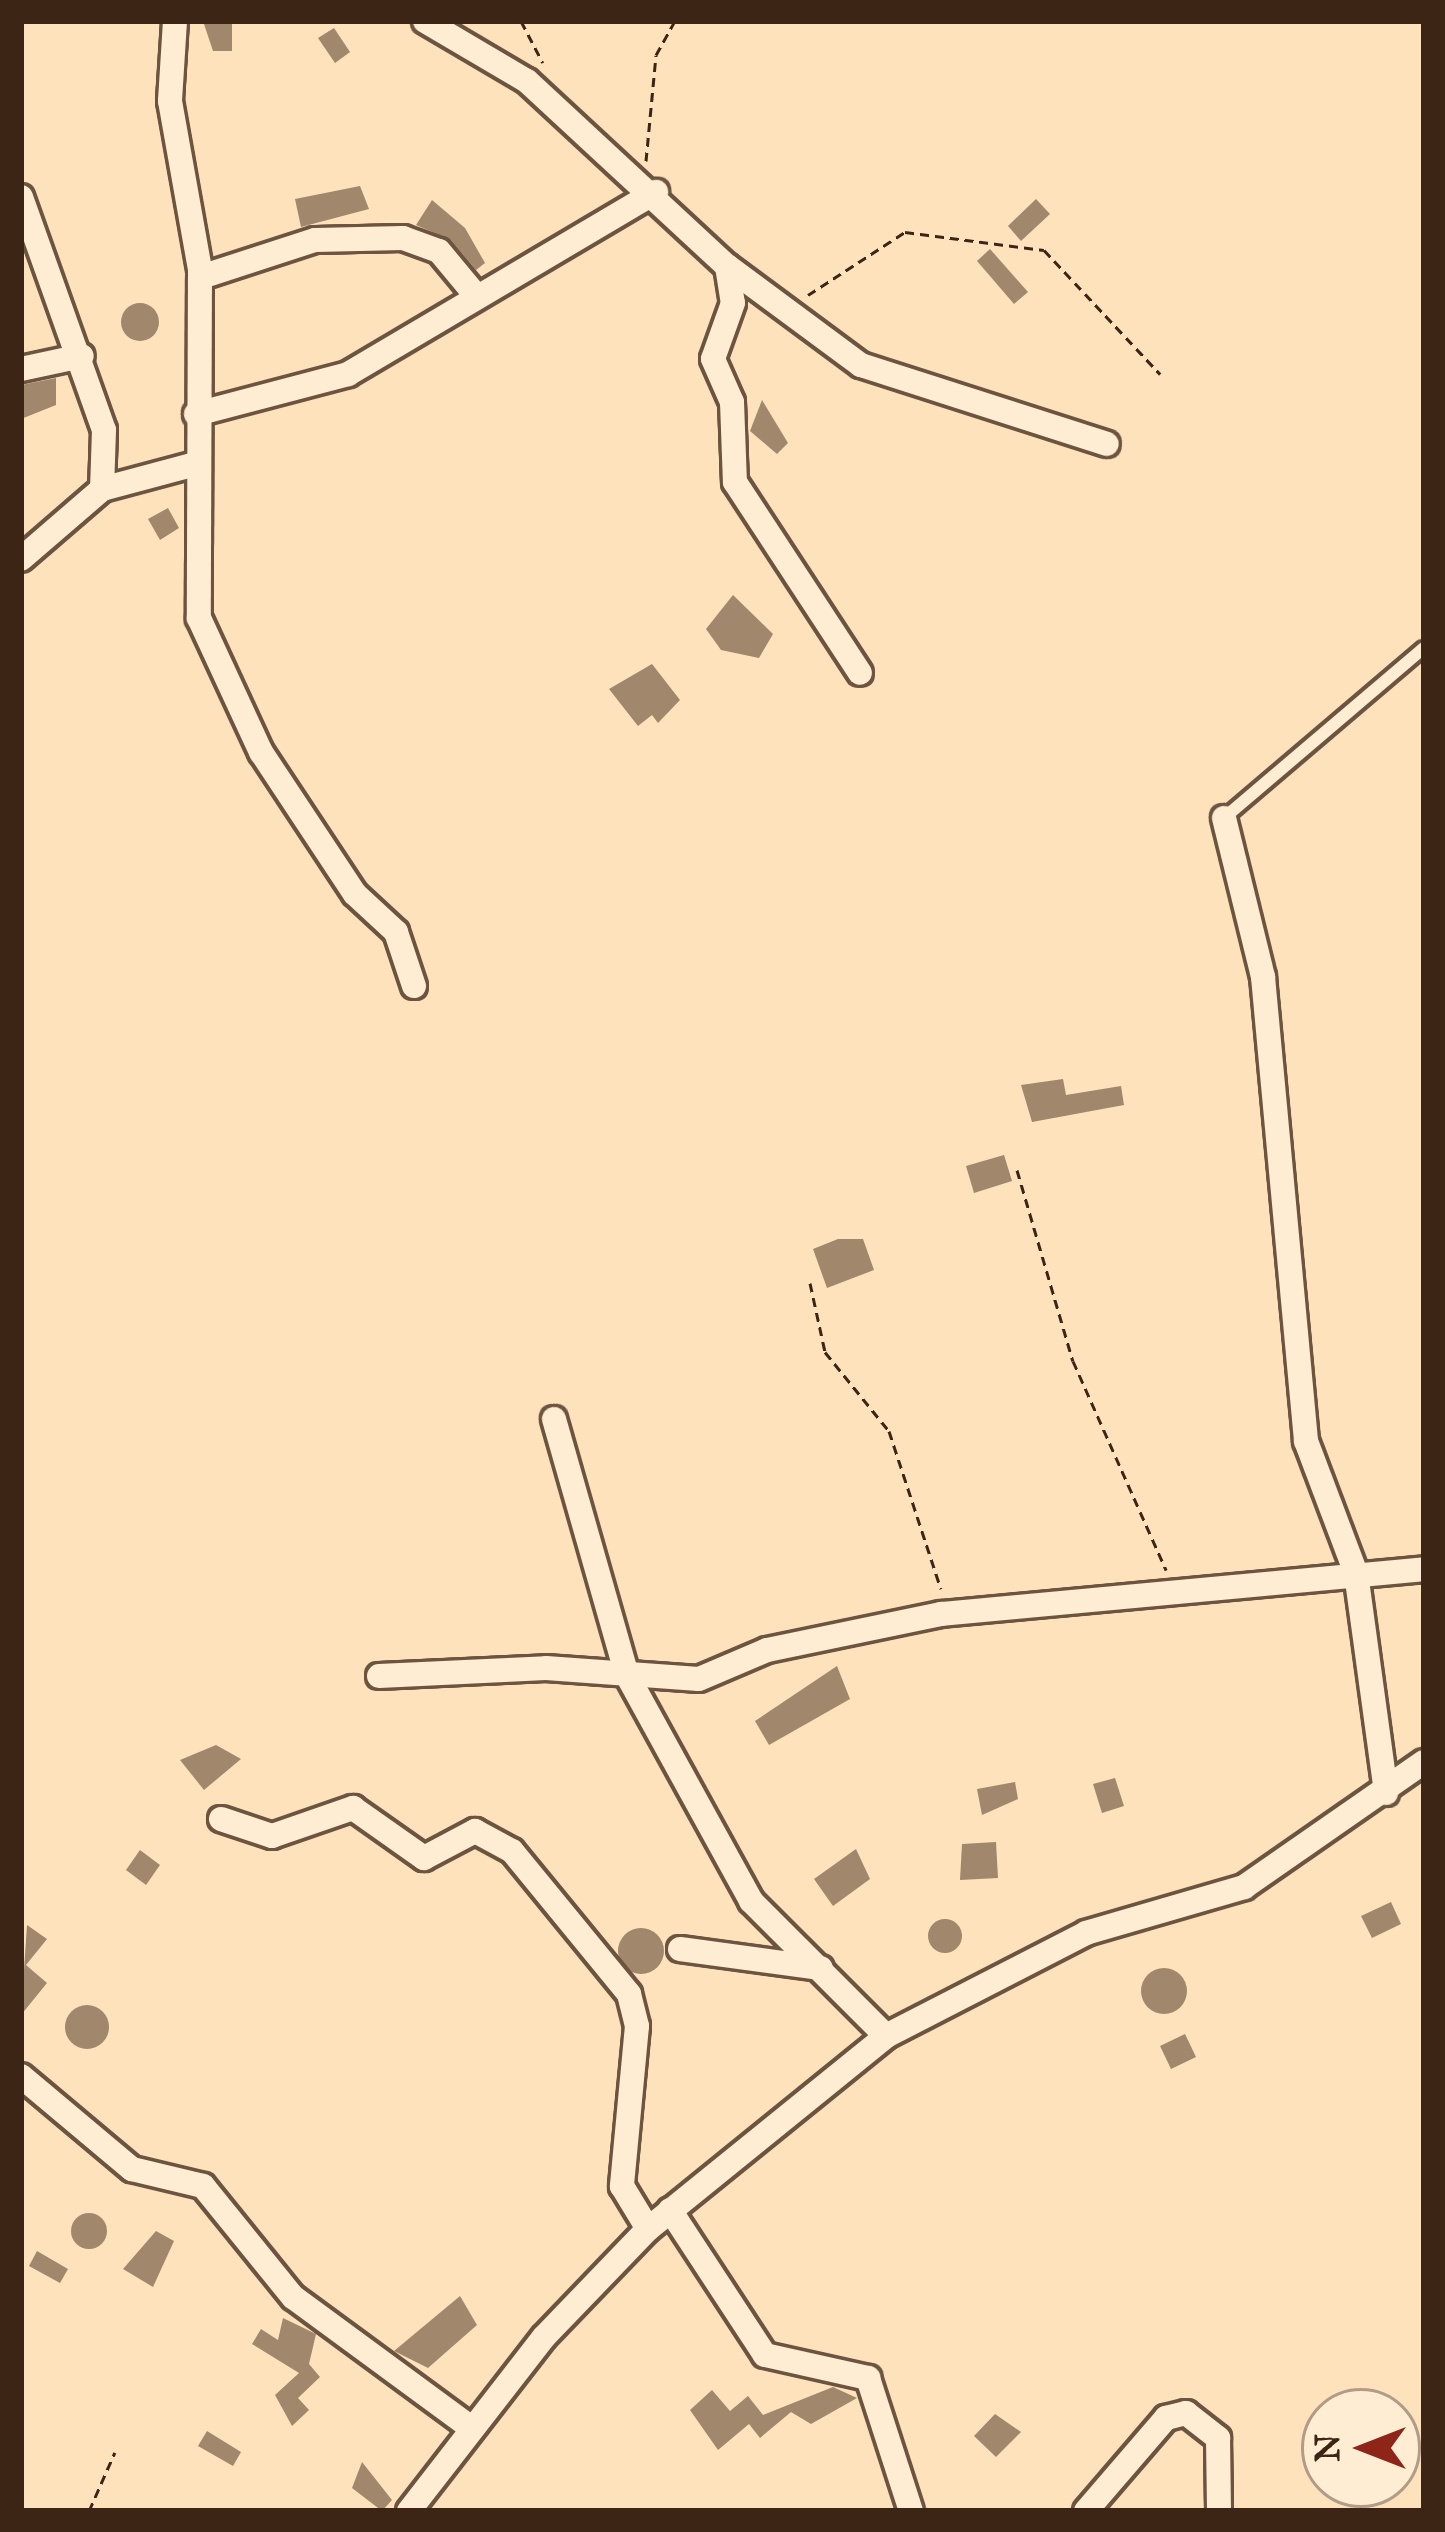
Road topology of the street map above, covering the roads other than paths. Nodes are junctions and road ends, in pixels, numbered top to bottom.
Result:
1 (175, 21) edge
2 (425, 21) edge
3 (650, 187) junction
4 (21, 197) edge
5 (727, 266) junction
6 (201, 278) junction
7 (473, 292) junction
8 (82, 356) junction
9 (21, 369) edge
10 (196, 414) junction
11 (1107, 444) dead end
12 (196, 464) junction
13 (102, 489) junction
14 (21, 559) edge
15 (1424, 648) edge
16 (860, 673) dead end
17 (1224, 818) joint
18 (414, 986) dead end
19 (554, 1419) dead end
20 (1424, 1569) edge
21 (1357, 1573) junction
22 (627, 1675) junction
23 (379, 1676) dead end
24 (1424, 1762) edge
25 (1386, 1793) junction
26 (221, 1819) dead end
27 (680, 1949) dead end
28 (823, 1969) junction
29 (886, 2036) junction
30 (21, 2076) edge
31 (670, 2210) junction
32 (648, 2230) junction
33 (470, 2427) junction
34 (410, 2511) edge
35 (910, 2511) edge
36 (1087, 2511) edge
37 (1219, 2511) edge

1 - 6 street
2 - 3 street
3 - 5 street
3 - 7 street
4 - 8 street
5 - 11 street
5 - 16 street
6 - 7 street
6 - 10 street
7 - 10 street
8 - 9 street
8 - 13 street
10 - 12 street
12 - 13 street
12 - 18 street
13 - 14 street
15 - 17 lane
17 - 21 street
19 - 22 street
20 - 21 street
21 - 22 street
21 - 25 street
22 - 23 street
22 - 28 street
24 - 25 street
25 - 29 street
26 - 32 street
27 - 28 street
28 - 29 street
29 - 31 street
30 - 33 street
31 - 32 street
31 - 35 street
32 - 33 street
33 - 34 street
36 - 37 street

